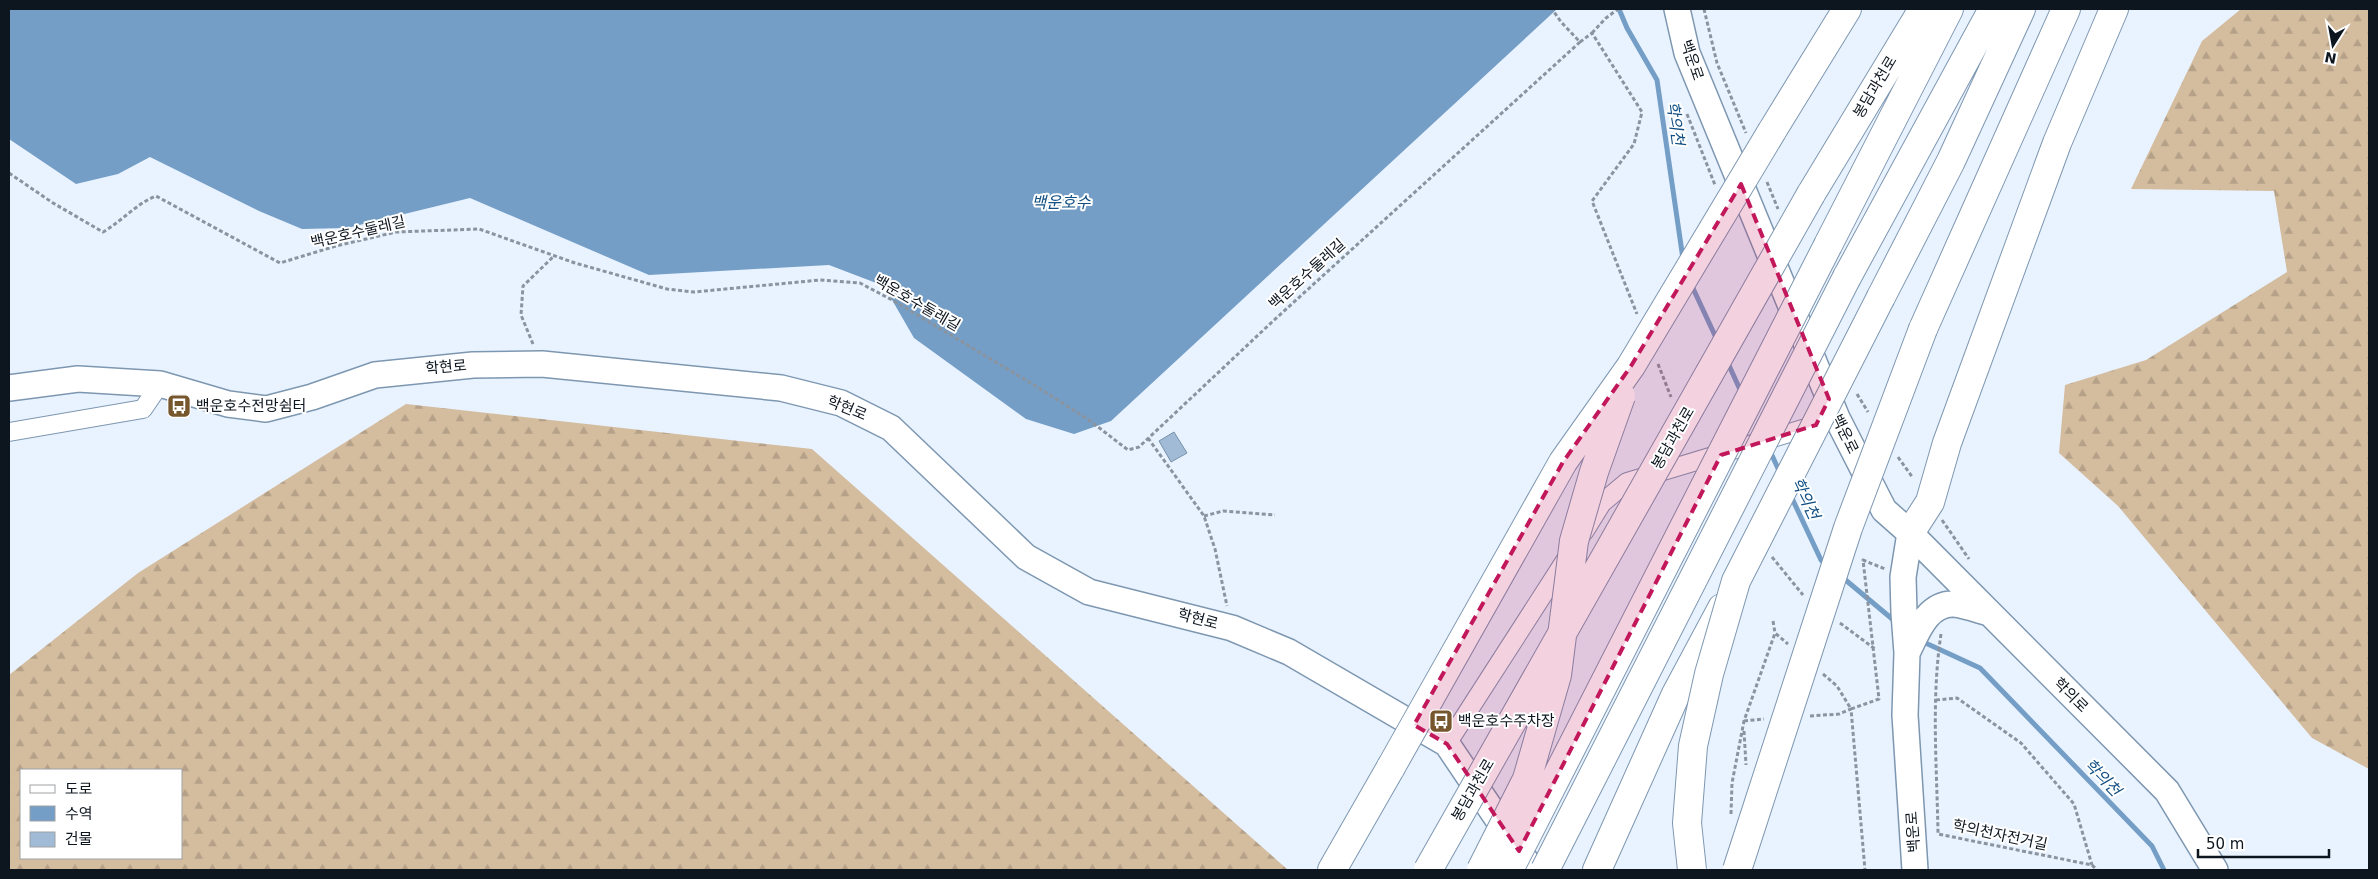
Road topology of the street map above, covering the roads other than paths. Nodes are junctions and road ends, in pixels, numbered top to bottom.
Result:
1 (1677, 9) edge
2 (1847, 9) edge
3 (1923, 9) edge
4 (1948, 9) edge
5 (1993, 9) edge
6 (2021, 9) edge
7 (2066, 9) edge
8 (2114, 9) edge
9 (1631, 366) junction
10 (160, 384) junction
11 (9, 388) edge
12 (1837, 418) junction
13 (9, 432) edge
14 (1910, 533) junction
15 (1736, 582) junction
16 (1989, 613) junction
17 (1924, 620) junction
18 (1447, 744) junction
19 (1332, 870) edge
20 (1428, 870) edge
21 (1482, 870) edge
22 (1509, 870) edge
23 (1532, 870) edge
24 (1545, 870) edge
25 (1597, 870) edge
26 (1692, 870) edge
27 (1737, 870) edge
28 (1915, 870) edge
29 (2215, 870) edge

1 - 12 street, 백운로
2 - 9 highway, bridge
3 - 20 highway, 봉담과천로, bridge
4 - 22 highway, 봉담과천로, bridge
5 - 24 highway, bridge
6 - 15 highway, bridge
7 - 27 highway, bridge
8 - 14 highway
9 - 19 highway, bridge
9 - 21 highway, bridge
10 - 11 street, 학현로
10 - 13 street
10 - 18 street, 학현로
12 - 14 street, 백운로
12 - 18 street
14 - 16 street, 학의로
14 - 17 street, 백운로
15 - 25 highway, bridge
15 - 26 highway, bridge
16 - 17 street
16 - 29 street, 학의로
17 - 28 street, 백운로
18 - 23 street, 학현로

